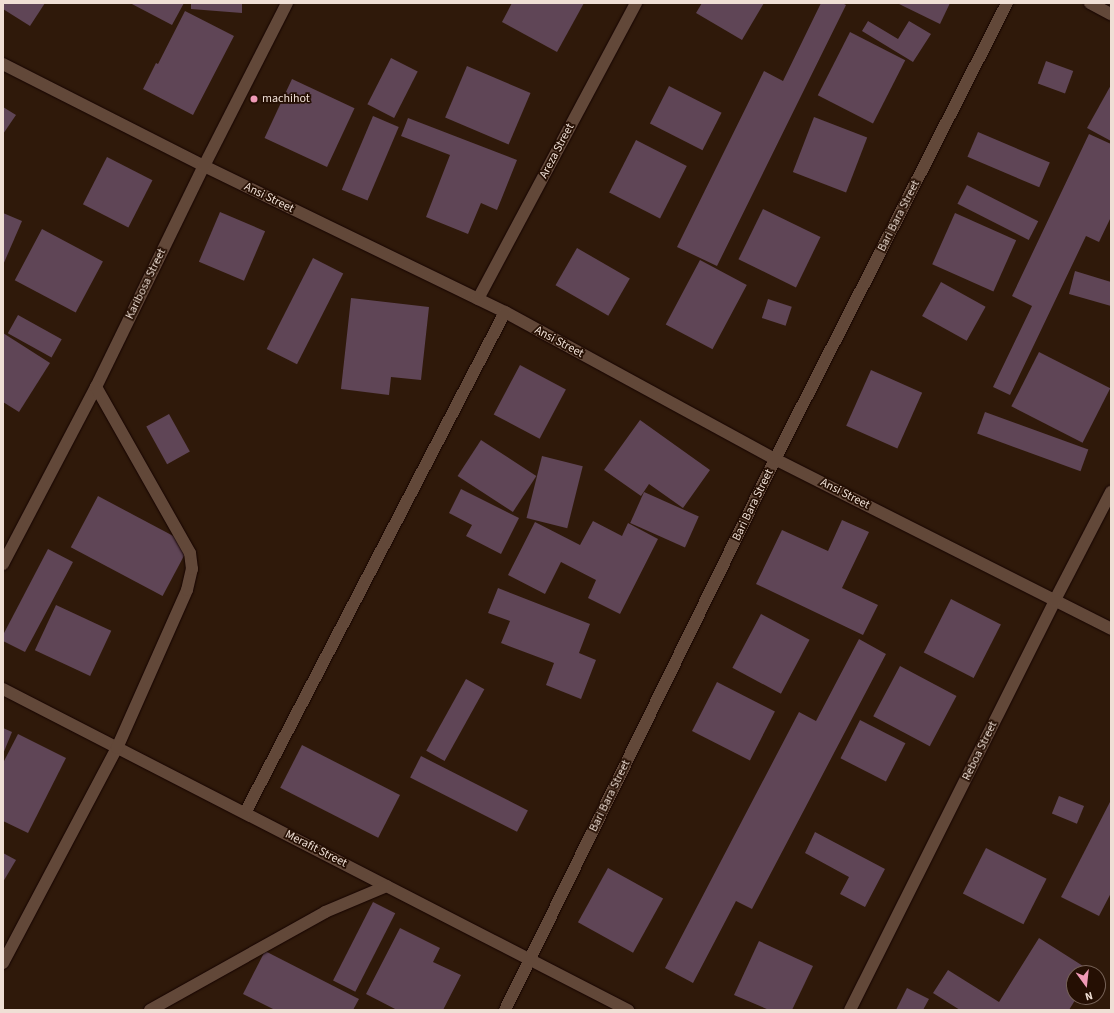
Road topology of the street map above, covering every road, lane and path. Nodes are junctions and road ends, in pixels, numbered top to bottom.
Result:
1 (287, 3) edge
2 (636, 3) edge
3 (1007, 3) edge
4 (1090, 3) edge
5 (1111, 14) edge
6 (3, 64) edge
7 (204, 166) junction
8 (478, 299) junction
9 (505, 312) junction
10 (96, 387) junction
11 (775, 459) junction
12 (1111, 492) edge
13 (3, 564) edge
14 (1055, 600) junction
15 (1111, 629) edge
16 (3, 689) edge
17 (117, 748) junction
18 (245, 813) junction
19 (388, 886) junction
20 (530, 959) junction
21 (3, 963) edge
22 (150, 1010) edge
23 (505, 1010) edge
24 (628, 1010) edge
25 (850, 1010) edge

1 - 7 street, Karibosa Street
2 - 8 street, Areza Street
3 - 11 street, Bari Bara Street
4 - 5 street
6 - 7 street, Ansi Street
7 - 8 street, Ansi Street
7 - 10 street, Karibosa Street
8 - 9 street, Ansi Street
9 - 11 street, Ansi Street
9 - 18 street
10 - 13 street, Karibosa Street
10 - 17 street
11 - 14 street, Ansi Street
11 - 20 street, Bari Bara Street
12 - 14 street, Reboa Street
14 - 15 street, Ansi Street
14 - 25 street, Reboa Street
16 - 17 street, Merafit Street
17 - 18 street, Merafit Street
17 - 21 street
18 - 19 street, Merafit Street
19 - 20 street, Merafit Street
19 - 22 street
20 - 23 street, Bari Bara Street
20 - 24 street, Merafit Street

